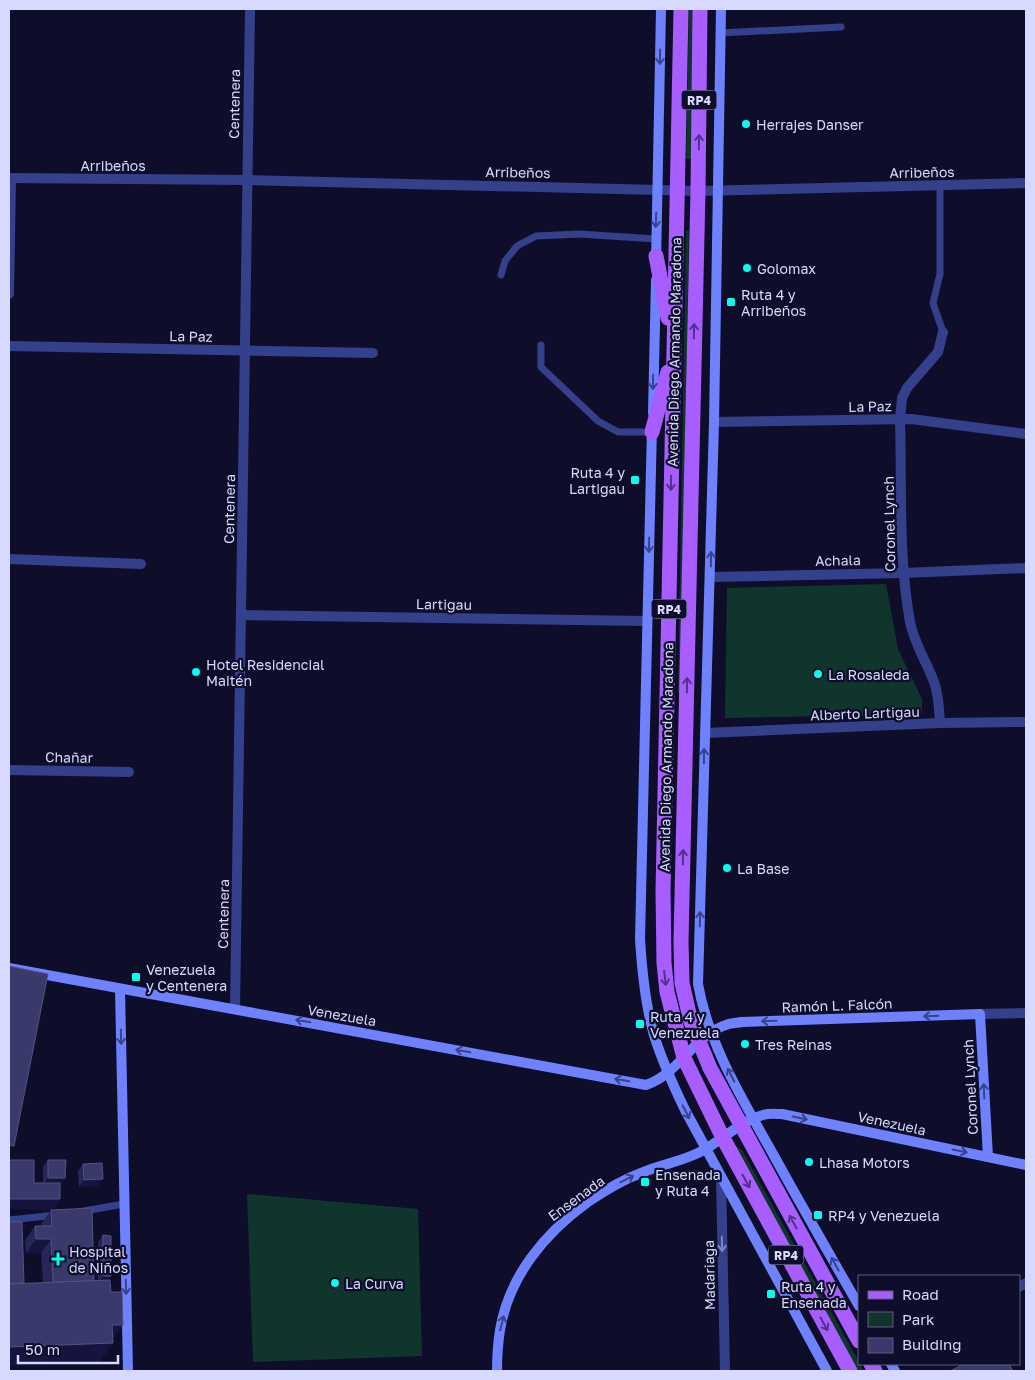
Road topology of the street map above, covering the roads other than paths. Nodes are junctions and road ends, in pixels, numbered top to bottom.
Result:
1 (250, 9) edge
2 (662, 9) edge
3 (681, 9) edge
4 (700, 9) edge
5 (721, 9) edge
6 (841, 27) dead end
7 (720, 33) junction
8 (10, 178) edge
9 (246, 180) junction
10 (1026, 183) edge
11 (940, 186) junction
12 (657, 188) junction
13 (677, 189) junction
14 (717, 190) junction
15 (698, 191) junction
16 (656, 239) junction
17 (656, 256) junction
18 (501, 275) dead end
19 (9, 294) edge
20 (943, 332) joint
21 (9, 346) edge
22 (541, 346) dead end
23 (674, 348) junction
24 (244, 351) junction
25 (373, 353) dead end
26 (900, 419) junction
27 (714, 422) junction
28 (652, 432) junction
29 (1026, 434) edge
30 (9, 558) edge
31 (140, 564) dead end
32 (1026, 568) edge
33 (903, 573) junction
34 (710, 576) junction
35 (241, 615) junction
36 (647, 621) junction
37 (1026, 722) edge
38 (940, 723) junction
39 (705, 733) junction
40 (9, 770) edge
41 (129, 772) dead end
42 (9, 968) edge
43 (120, 989) junction
44 (235, 1009) junction
45 (1026, 1013) edge
46 (980, 1014) junction
47 (711, 1034) junction
48 (698, 1043) junction
49 (684, 1058) junction
50 (667, 1074) junction
51 (746, 1122) junction
52 (723, 1138) junction
53 (706, 1149) junction
54 (988, 1157) junction
55 (1026, 1165) edge
56 (721, 1177) junction
57 (124, 1204) junction
58 (79, 1212) edge
59 (60, 1215) edge
60 (9, 1220) edge
61 (858, 1304) edge
62 (858, 1339) edge
63 (128, 1371) edge
64 (497, 1371) edge
65 (725, 1371) edge
66 (827, 1371) edge
67 (850, 1371) edge

1 - 9 street, Centenera
2 -> 12 street, Avenida Diego Armando Maradona
3 - 13 main road, Avenida Diego Armando Maradona / RP4
15 -> 4 main road, Avenida Diego Armando Maradona / RP4
5 - 7 street, Avenida Diego Armando Maradona
6 - 7 lane
7 - 14 street, Avenida Diego Armando Maradona
8 - 9 street, Arribeños
8 - 19 street
9 - 12 street, Arribeños
9 - 24 street, Centenera
10 - 11 street, Arribeños
11 - 14 street, Arribeños
11 - 20 lane
12 - 13 street, Arribeños
12 -> 16 street, Avenida Diego Armando Maradona
13 - 15 street, Arribeños
13 - 23 main road, Avenida Diego Armando Maradona / RP4
14 - 15 street, Arribeños
14 - 27 street, Avenida Diego Armando Maradona
48 -> 15 main road, Avenida Diego Armando Maradona / RP4
16 - 17 street, Avenida Diego Armando Maradona
16 - 18 lane
17 - 23 main road
17 -> 28 street, Avenida Diego Armando Maradona
20 - 26 street, Coronel Lynch
21 - 24 street, La Paz
22 - 28 lane
23 - 28 main road
23 -> 49 main road, Avenida Diego Armando Maradona / RP4
24 - 25 street, La Paz
24 - 35 street, Centenera
26 - 27 street, La Paz
26 - 29 street, La Paz
26 - 33 street, Coronel Lynch
34 -> 27 street, Avenida Diego Armando Maradona
28 -> 36 street, Avenida Diego Armando Maradona
30 - 31 street
32 - 33 street, Achala
33 - 34 street, Achala
33 - 38 street, Coronel Lynch
34 - 39 street, Avenida Diego Armando Maradona
35 - 36 street, Lartigau
35 - 44 street, Centenera
36 - 50 street, Avenida Diego Armando Maradona
37 - 38 street, Alberto Lartigau
38 - 39 street, Alberto Lartigau
47 -> 39 street, Avenida Diego Armando Maradona
40 - 41 street, Chañar
42 - 43 street, Venezuela
43 - 44 street, Venezuela
43 -> 57 street
50 -> 44 street, Venezuela
45 - 46 street, Ramón L. Falcón
46 -> 47 street, Ramón L. Falcón
54 -> 46 street, Coronel Lynch
47 - 48 street, Ramón L. Falcón
51 -> 47 street, Avenida Diego Armando Maradona
48 - 49 street, Ramón L. Falcón
48 - 51 main road, Avenida Diego Armando Maradona / RP4
49 - 50 street, Ramón L. Falcón
49 - 52 main road, Avenida Diego Armando Maradona / RP4
50 -> 53 street, Avenida Diego Armando Maradona
51 - 52 street, Ensenada
51 -> 54 street, Venezuela
61 -> 51 street, Avenida Diego Armando Maradona
62 -> 51 main road, Avenida Diego Armando Maradona / RP4
52 - 53 street, Ensenada
52 -> 67 main road, Avenida Diego Armando Maradona / RP4
53 - 56 street, Avenida Diego Armando Maradona
64 -> 53 street, Ensenada
54 - 55 street, Venezuela
56 -> 65 street, Madariaga
56 - 66 street, Avenida Diego Armando Maradona
57 - 58 lane
57 -> 63 street
59 - 60 lane

